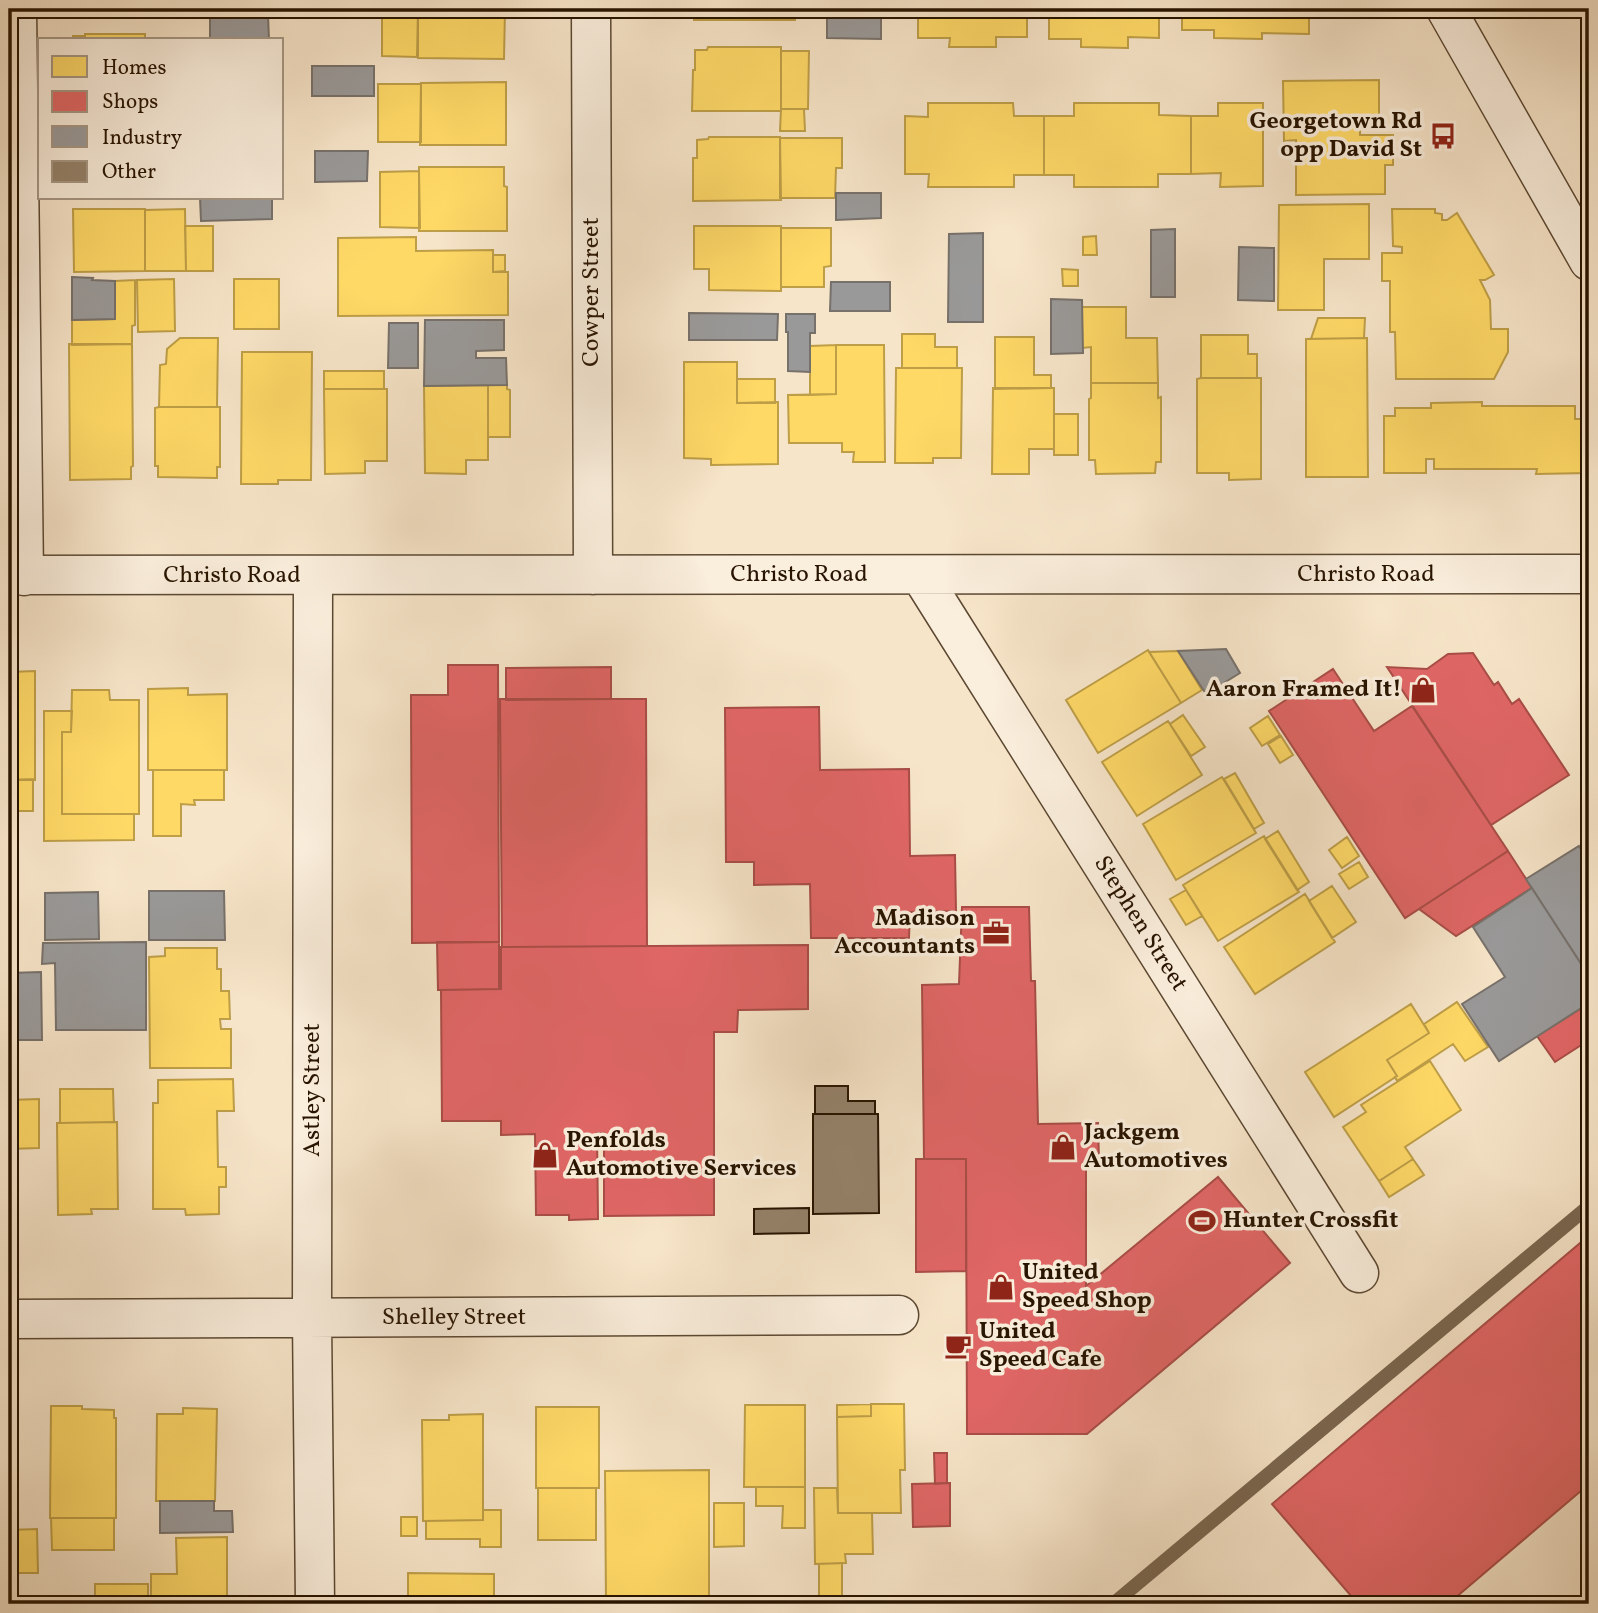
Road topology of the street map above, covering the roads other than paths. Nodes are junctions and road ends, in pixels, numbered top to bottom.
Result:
1 (17, 9) edge
2 (591, 9) edge
3 (1446, 9) edge
4 (1589, 261) edge
5 (1589, 574) edge
6 (17, 575) edge
7 (593, 575) junction
8 (313, 576) junction
9 (921, 576) junction
10 (1359, 1273) dead end
11 (899, 1315) dead end
12 (9, 1319) edge
13 (312, 1319) junction
14 (315, 1604) edge

1 - 6 street
2 - 7 street, Cowper Street
3 - 4 street
5 - 9 street, Christo Road
6 - 8 street, Christo Road
7 - 8 street, Christo Road
7 - 9 street, Christo Road
8 - 13 street, Astley Street
9 - 10 street, Stephen Street
11 - 13 street, Shelley Street
12 - 13 street, Shelley Street
13 - 14 street, Astley Street

